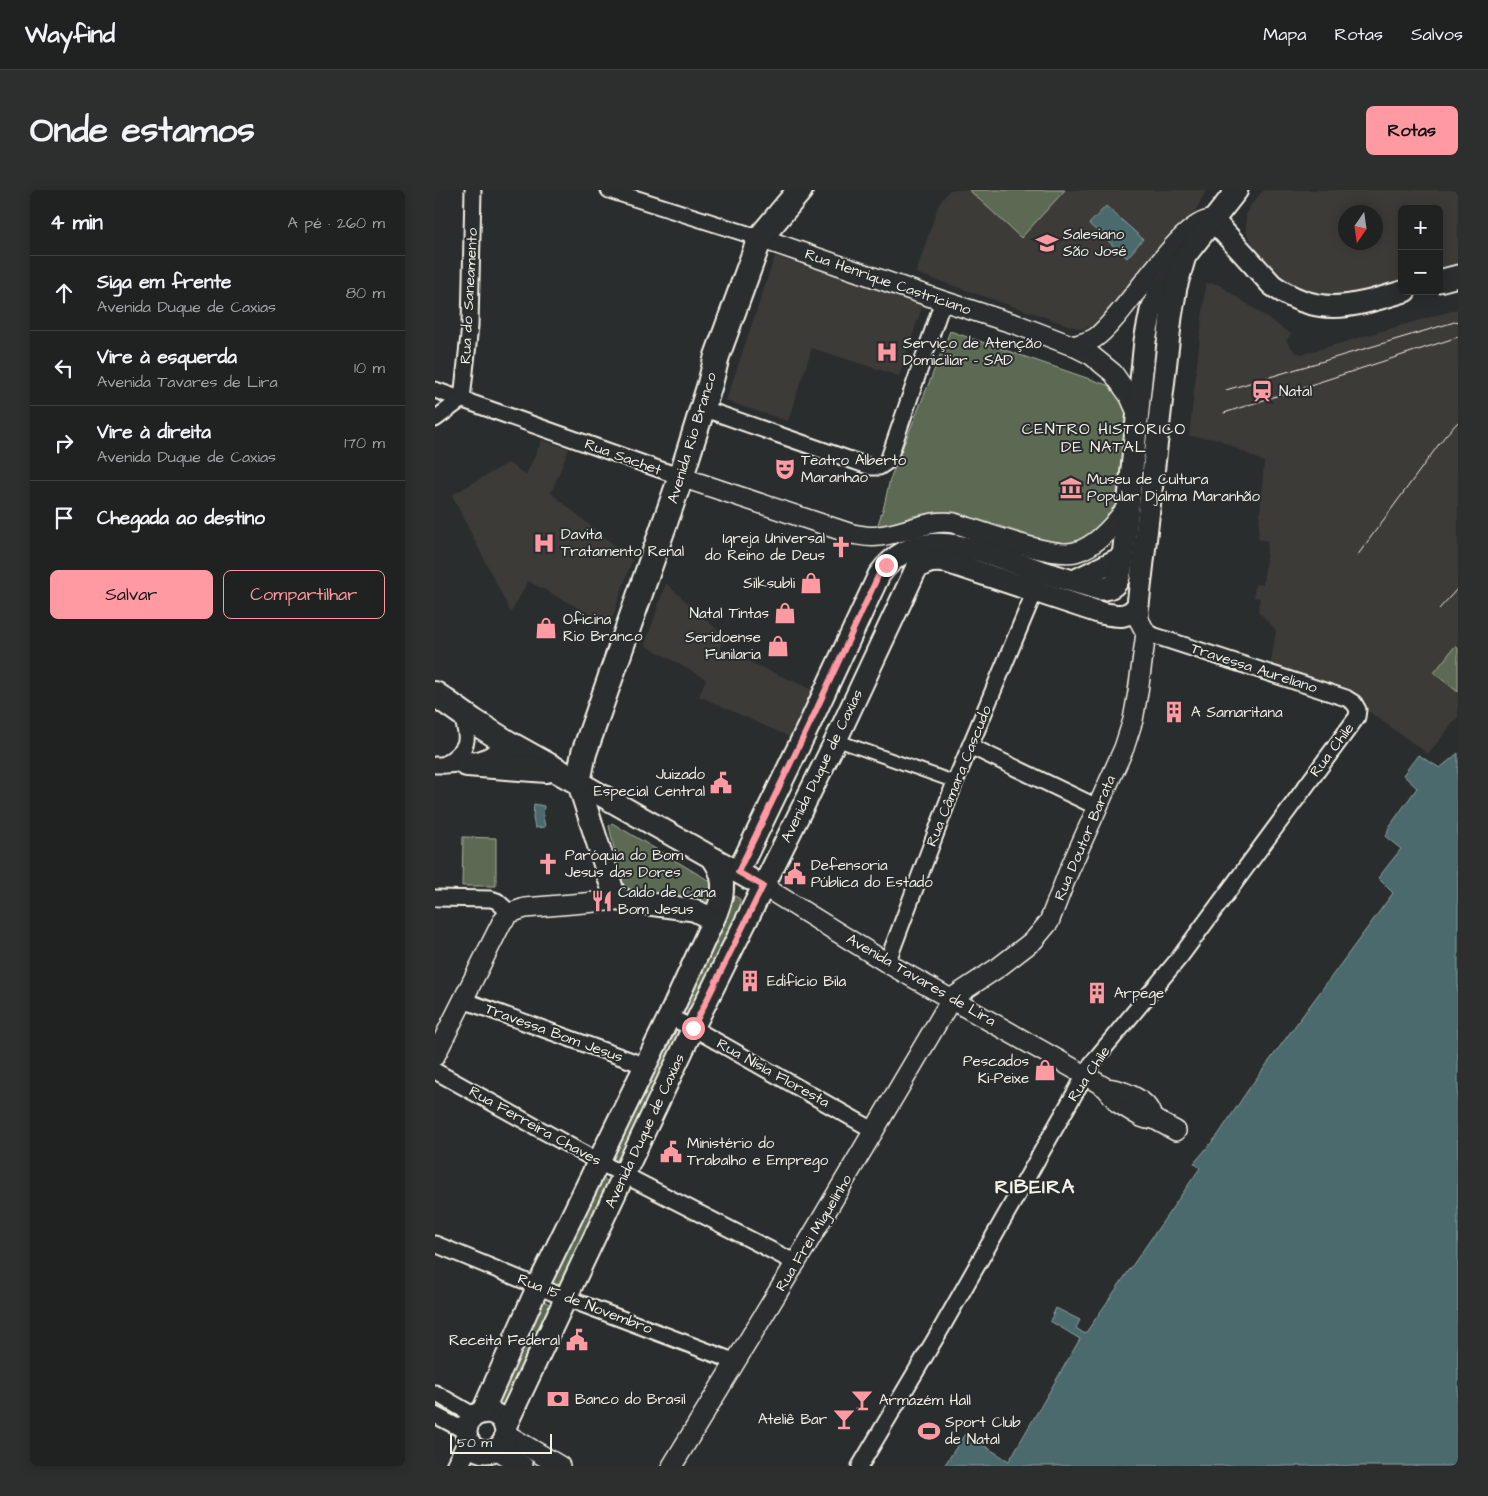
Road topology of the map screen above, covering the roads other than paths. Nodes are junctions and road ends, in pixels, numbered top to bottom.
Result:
1 (473, 190) edge
2 (609, 190) edge
3 (800, 190) edge
4 (1236, 190) edge
5 (1213, 220) junction
6 (760, 238) junction
7 (1185, 256) junction
8 (1458, 276) edge
9 (1443, 280) edge
10 (1398, 293) edge
11 (943, 301) junction
12 (1073, 346) junction
13 (435, 390) edge
14 (462, 399) junction
15 (702, 408) junction
16 (1138, 415) junction
17 (435, 419) edge
18 (681, 477) junction
19 (1129, 504) junction
20 (1035, 591) junction
21 (1138, 605) junction
22 (1146, 633) junction
23 (435, 694) edge
24 (1358, 710) joint
25 (460, 712) junction
26 (836, 740) junction
27 (508, 743) junction
28 (970, 746) junction
29 (467, 764) junction
30 (439, 766) edge
31 (568, 777) junction
32 (955, 782) junction
33 (1097, 807) junction
34 (714, 860) junction
35 (738, 872) junction
36 (723, 887) junction
37 (758, 895) junction
38 (435, 898) edge
39 (619, 900) junction
40 (510, 913) junction
41 (709, 920) junction
42 (887, 962) junction
43 (952, 998) junction
44 (463, 1000) junction
45 (669, 1017) junction
46 (693, 1028) junction
47 (435, 1056) edge
48 (645, 1066) junction
49 (435, 1070) edge
50 (1085, 1075) junction
51 (1176, 1130) dead end
52 (875, 1131) junction
53 (599, 1162) junction
54 (625, 1175) junction
55 (435, 1244) edge
56 (796, 1263) junction
57 (538, 1286) junction
58 (566, 1298) junction
59 (736, 1362) junction
60 (435, 1393) edge
61 (435, 1415) edge
62 (473, 1426) junction
63 (497, 1445) edge
64 (457, 1466) edge
65 (523, 1466) edge
66 (560, 1466) edge
67 (672, 1466) edge
68 (860, 1466) edge

1 - 14 street, Rua do Saneamento
2 - 6 street, Rua Henrique Castriciano
3 - 6 main road, Avenida Rio Branco
4 - 5 main road
5 - 7 main road
5 - 10 main road
5 - 12 street
6 - 11 street, Rua Henrique Castriciano
6 - 15 main road, Avenida Rio Branco
7 - 16 main road
7 - 21 main road
8 - 9 main road
11 - 12 street, Rua Henrique Castriciano
11 - 15 street
12 - 16 street, Rua Henrique Castriciano
13 - 14 street, Rua Sachet
14 - 17 street
14 - 18 street, Rua Sachet
15 - 18 main road, Avenida Rio Branco
16 - 19 main road
18 - 19 street, Rua Sachet
18 - 31 main road, Avenida Rio Branco
19 - 35 main road, Avenida Duque de Caxias
20 - 21 main road
20 - 26 main road, Avenida Duque de Caxias
20 - 28 street, Rua Câmara Cascudo
21 - 22 street
22 - 24 street, Travessa Aureliano
22 - 33 street, Rua Doutor Barata
23 - 25 main road
24 - 50 street, Rua Chile
25 - 27 main road
25 - 30 street
26 - 32 street
26 - 37 main road, Avenida Duque de Caxias
27 - 29 street
27 - 31 main road
28 - 32 street, Rua Câmara Cascudo
28 - 33 street
29 - 30 street
29 - 31 main road
31 - 34 main road, Avenida Tavares de Lira
31 - 39 main road
32 - 42 street, Rua Câmara Cascudo
33 - 43 street, Rua Doutor Barata
34 - 35 main road, Avenida Tavares de Lira
34 - 36 main road, Avenida Duque de Caxias
35 - 37 main road, Avenida Tavares de Lira
36 - 37 main road
36 - 41 main road, Avenida Duque de Caxias
37 - 42 street, Avenida Tavares de Lira
37 - 46 main road, Avenida Duque de Caxias
38 - 40 street
39 - 40 street
39 - 41 main road
40 - 44 street
41 - 45 main road, Avenida Duque de Caxias
42 - 43 street, Avenida Tavares de Lira
43 - 50 street, Avenida Tavares de Lira
43 - 52 street, Rua Frei Miguelinho
44 - 47 street
44 - 48 street, Travessa Bom Jesus
45 - 46 street, Rua Nísia Floresta
45 - 48 main road, Avenida Duque de Caxias
46 - 52 street, Rua Nísia Floresta
46 - 54 main road, Avenida Duque de Caxias
48 - 53 main road, Avenida Duque de Caxias
49 - 53 street, Rua Ferreira Chaves
50 - 51 street, Avenida Tavares de Lira
50 - 68 street, Rua Chile
52 - 56 street, Rua Frei Miguelinho
53 - 54 street, Rua Ferreira Chaves
53 - 57 main road, Avenida Duque de Caxias
54 - 56 street, Rua Ferreira Chaves
54 - 58 main road, Avenida Duque de Caxias
55 - 57 street, Rua 15 de Novembro
56 - 59 street, Rua Frei Miguelinho
57 - 58 street, Rua 15 de Novembro
57 - 62 main road, Avenida Duque de Caxias
58 - 59 street, Rua 15 de Novembro
58 - 63 main road, Avenida Duque de Caxias
59 - 67 street, Rua Frei Miguelinho
60 - 62 street
61 - 62 street
62 - 63 main road
62 - 63 main road
62 - 64 main road, Avenida Duque de Caxias
63 - 65 street
63 - 66 street

